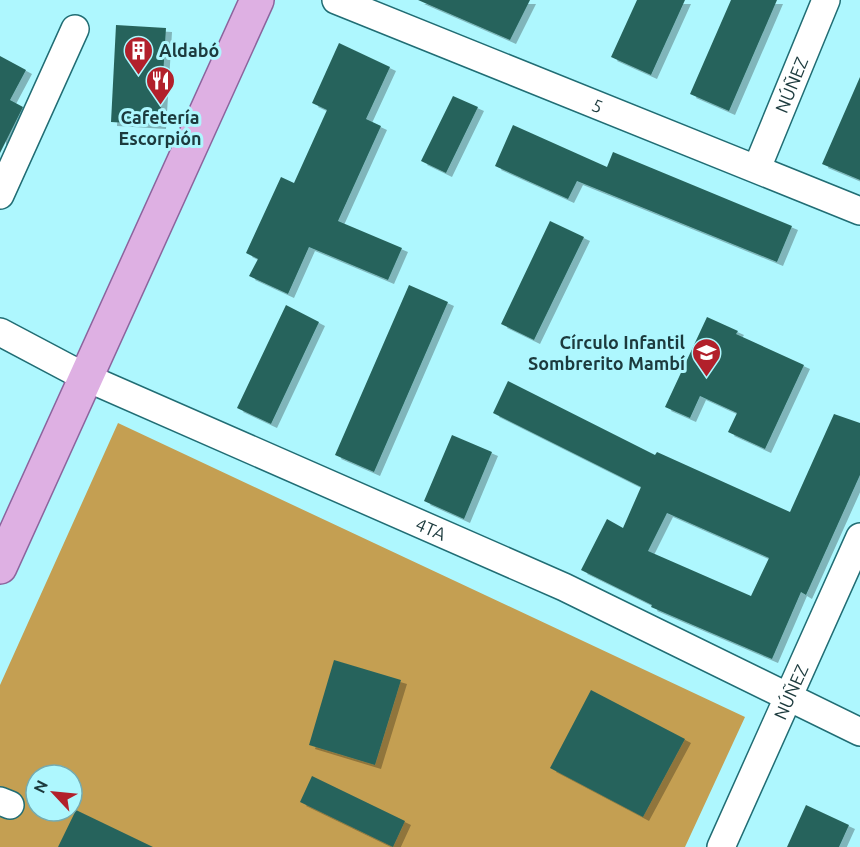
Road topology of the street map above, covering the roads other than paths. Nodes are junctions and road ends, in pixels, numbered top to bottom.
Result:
1 (257, 0) edge
2 (336, 0) edge
3 (826, 0) edge
4 (75, 29) dead end
5 (757, 168) junction
6 (0, 195) edge
7 (860, 211) edge
8 (0, 332) edge
9 (85, 376) junction
10 (860, 537) edge
11 (0, 567) edge
12 (789, 698) junction
13 (860, 732) edge
14 (721, 847) edge

1 - 9 main road
2 - 5 street, 5
3 - 5 street, NÚÑEZ
4 - 6 street
5 - 7 street, 5
8 - 9 street, 4TA
9 - 11 main road
9 - 12 street, 4TA
10 - 12 street, NÚÑEZ
12 - 13 street, 4TA
12 - 14 street, NÚÑEZ

